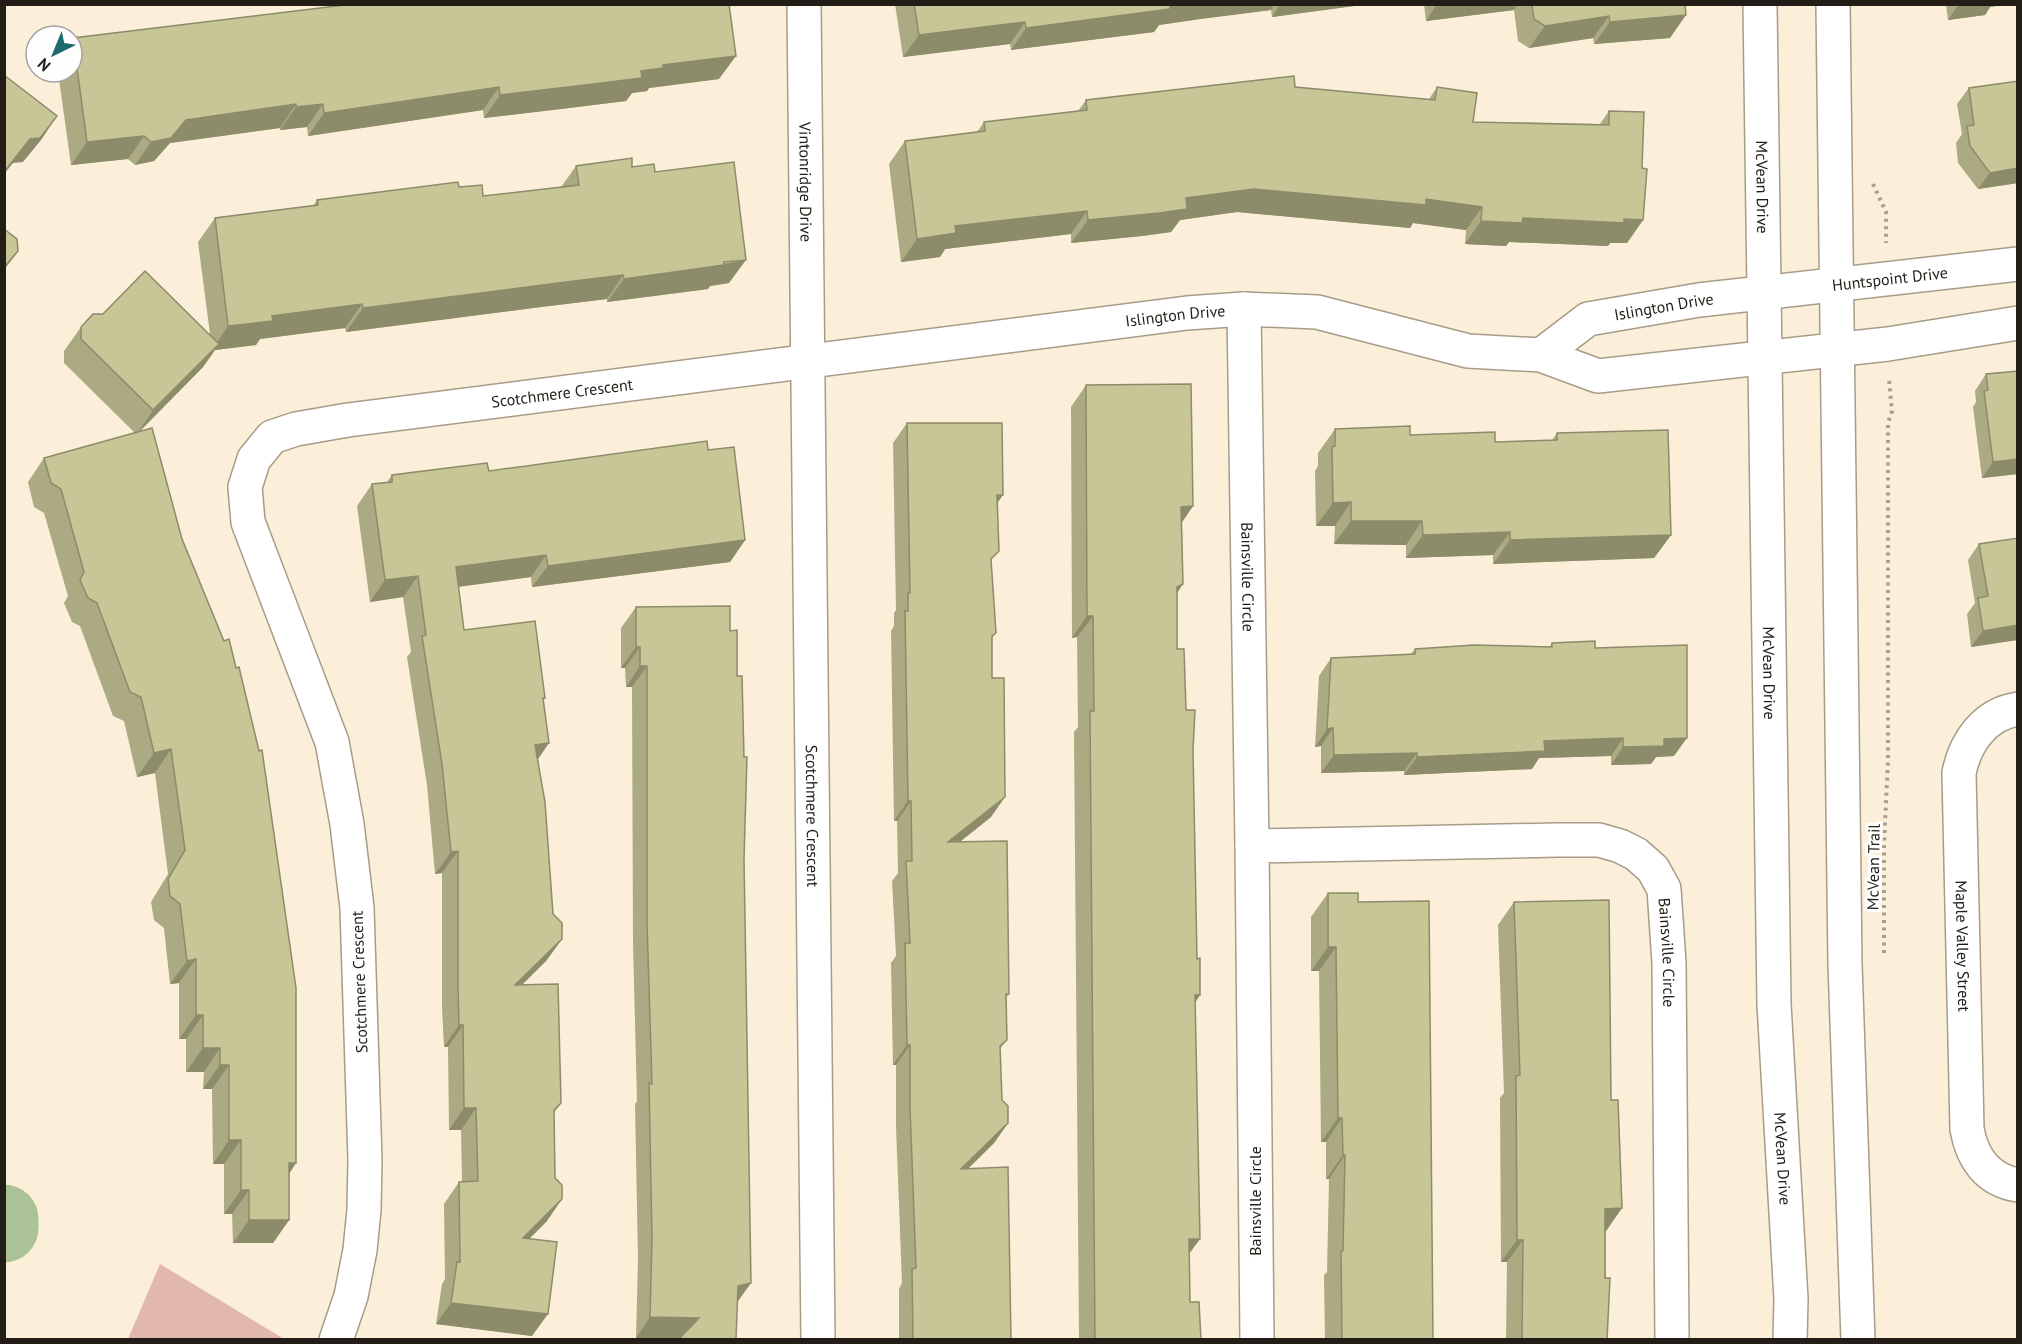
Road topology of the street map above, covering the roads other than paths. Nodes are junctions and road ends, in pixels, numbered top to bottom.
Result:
1 (804, 4) edge
2 (1760, 4) edge
3 (1833, 4) edge
4 (2018, 264) edge
5 (1836, 285) junction
6 (1763, 293) junction
7 (1244, 309) junction
8 (2018, 323) edge
9 (1837, 350) junction
10 (1541, 355) junction
11 (1765, 358) junction
12 (806, 360) junction
13 (2018, 709) edge
14 (1252, 846) junction
15 (2018, 1185) edge
16 (336, 1340) edge
17 (818, 1340) edge
18 (1257, 1340) edge
19 (1672, 1340) edge
20 (1790, 1340) edge
21 (1858, 1340) edge

1 - 12 street, Vintonridge Drive
2 - 6 street, McVean Drive
3 - 5 street
4 - 5 street, Huntspoint Drive
5 - 6 street, Huntspoint Drive
5 - 9 street
6 - 10 street, Islington Drive
6 - 11 street, McVean Drive
7 - 10 street, Islington Drive
7 - 12 street, Islington Drive
7 - 14 street, Bainsville Circle
8 - 9 street
9 - 11 street
9 - 21 street
10 - 11 street, Islington Drive
11 - 20 street, McVean Drive
12 - 16 street, Scotchmere Crescent
12 - 17 street, Scotchmere Crescent
13 - 15 street, Maple Valley Street
14 - 18 street, Bainsville Circle
14 - 19 street, Bainsville Circle

